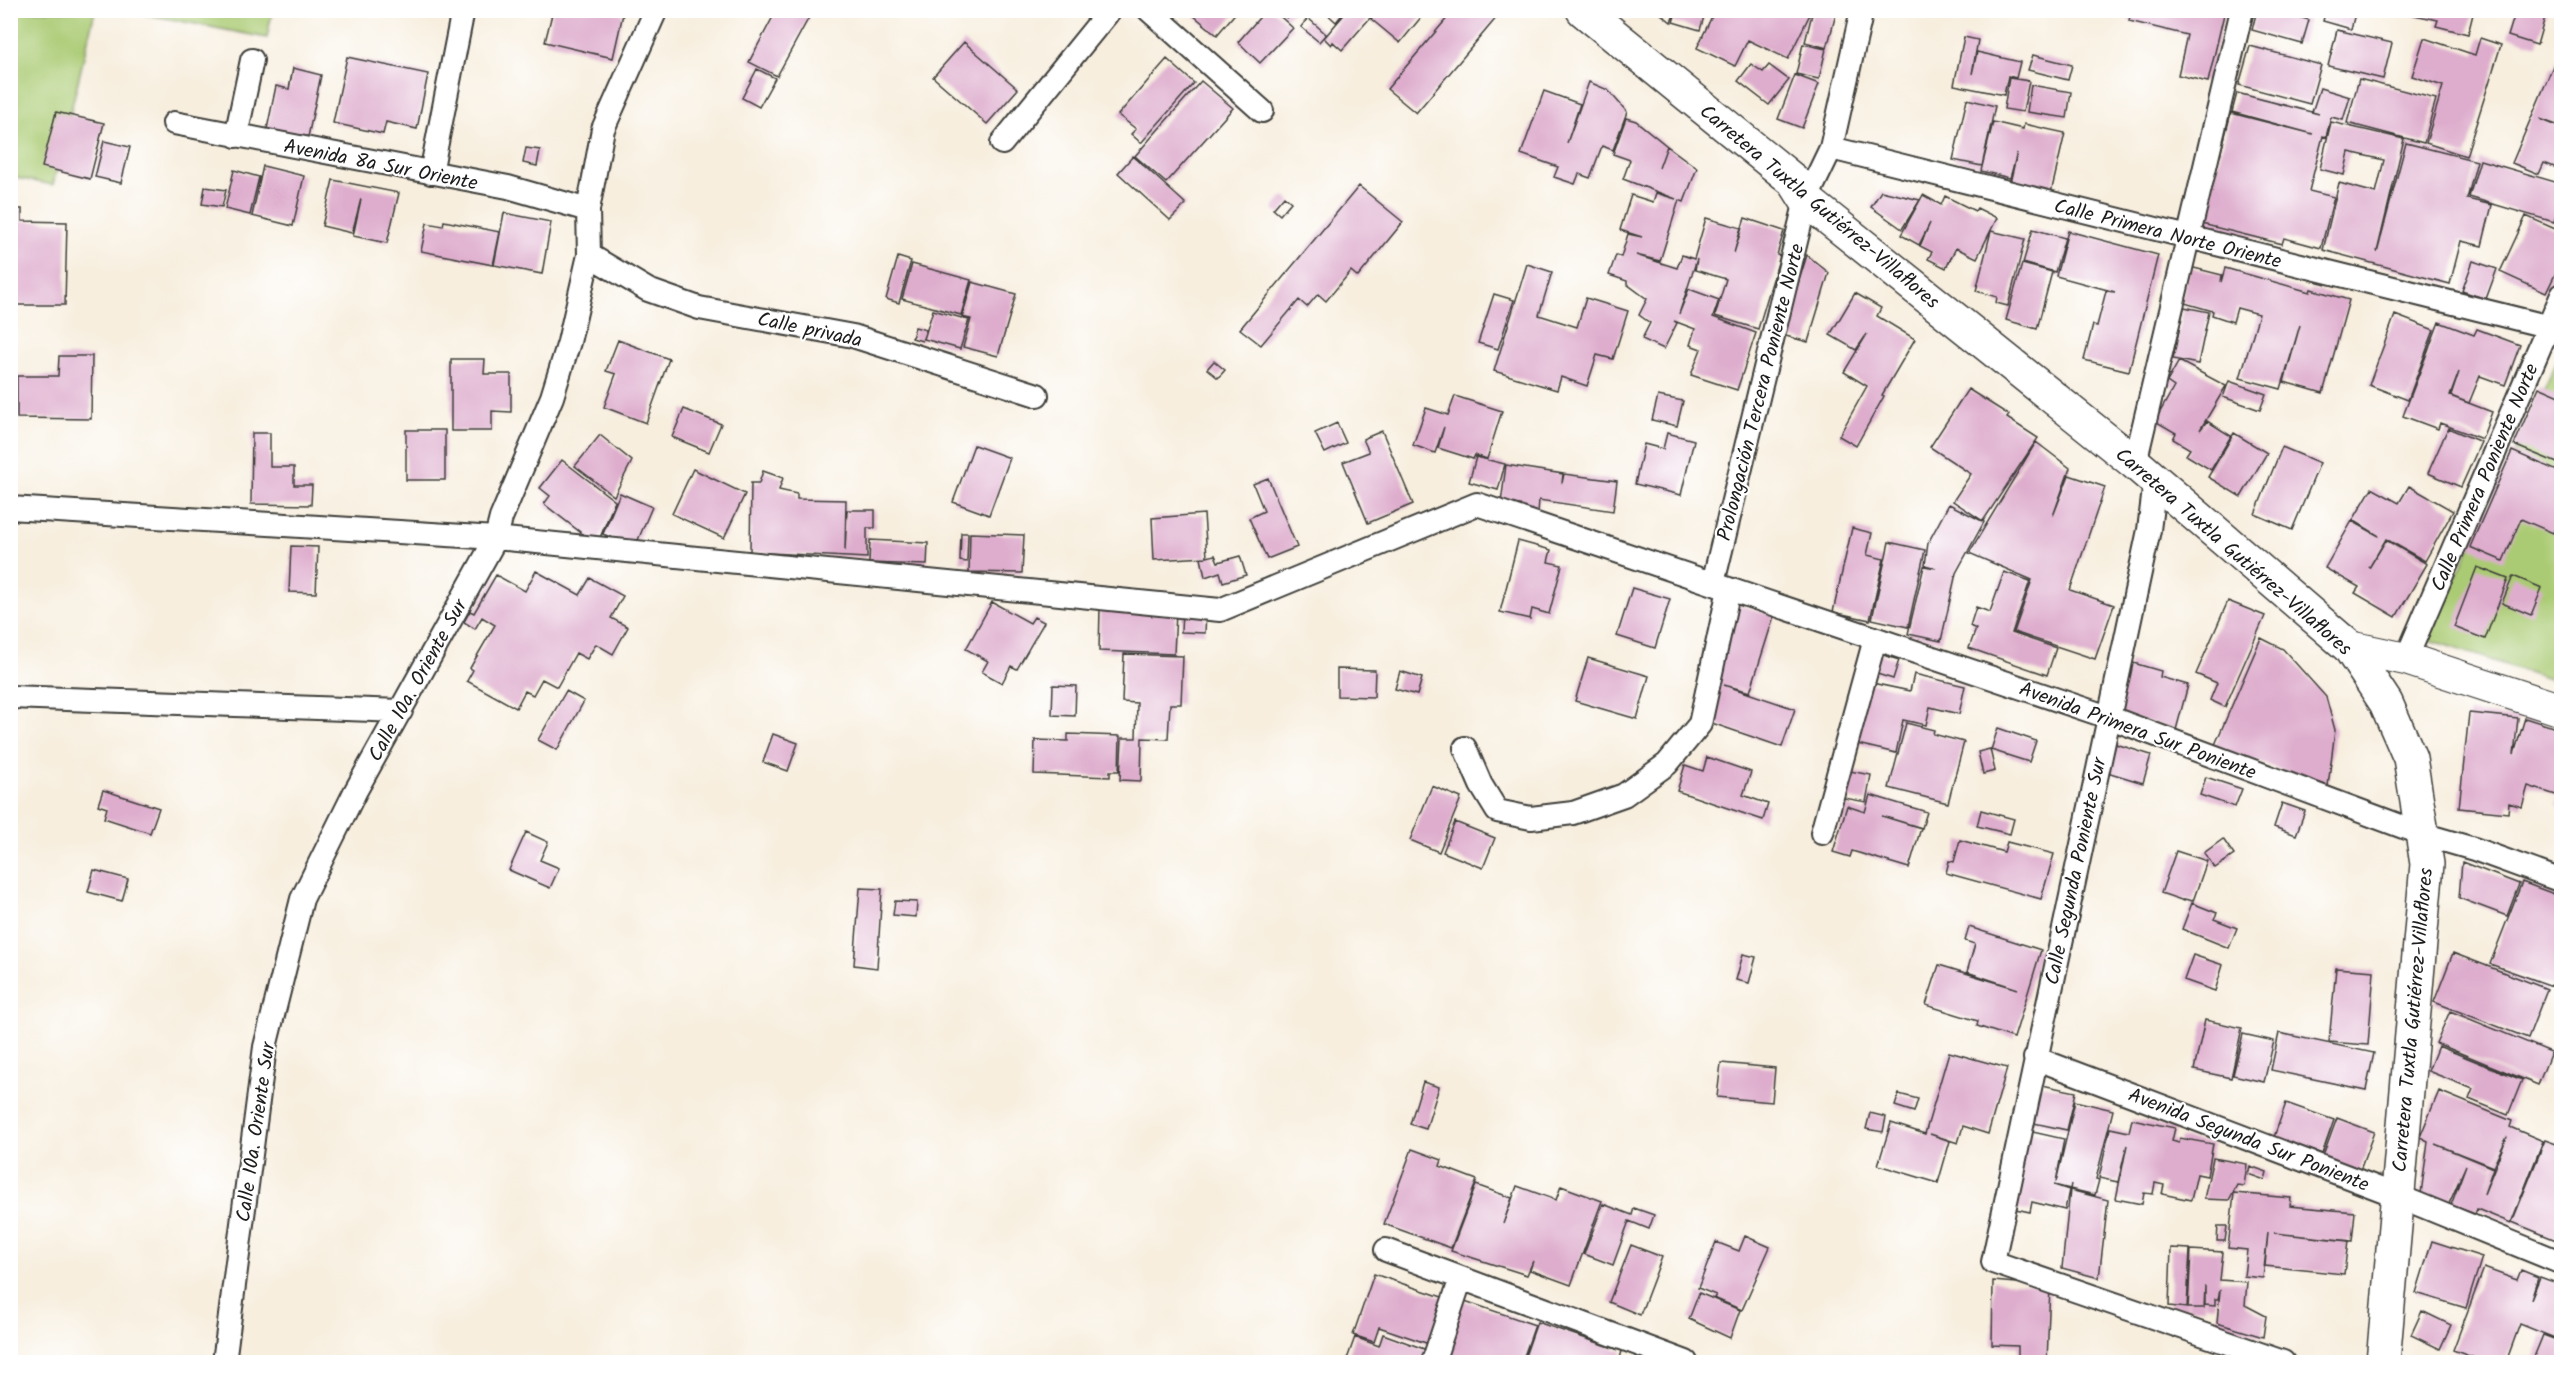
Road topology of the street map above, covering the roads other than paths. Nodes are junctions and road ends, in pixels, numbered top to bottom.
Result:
1 (463, 10) edge
2 (656, 10) edge
3 (1110, 10) edge
4 (1149, 10) edge
5 (1583, 10) edge
6 (1862, 10) edge
7 (2242, 10) edge
8 (252, 60) dead end
9 (1262, 111) dead end
10 (174, 123) dead end
11 (236, 136) junction
12 (1002, 142) dead end
13 (1832, 148) junction
14 (431, 173) junction
15 (1806, 200) junction
16 (588, 210) junction
17 (2190, 239) junction
18 (589, 255) junction
19 (2562, 296) edge
20 (2555, 328) edge
21 (1037, 395) dead end
22 (2145, 472) junction
23 (10, 508) edge
24 (496, 538) junction
25 (1721, 586) junction
26 (1875, 639) junction
27 (2349, 647) junction
28 (2406, 659) junction
29 (10, 697) edge
30 (2562, 710) edge
31 (401, 711) junction
32 (2108, 717) junction
33 (1466, 748) dead end
34 (1822, 833) dead end
35 (2422, 834) junction
36 (2562, 881) edge
37 (2035, 1058) junction
38 (2398, 1196) junction
39 (1386, 1250) dead end
40 (2562, 1263) edge
41 (1461, 1278) junction
42 (224, 1362) edge
43 (1433, 1362) edge
44 (1686, 1362) edge
45 (2283, 1362) edge
46 (2383, 1362) edge

1 - 14 street
2 - 16 street, Calle 10a. Oriente Sur
3 - 12 street
4 - 9 street
5 - 15 main road, Carretera Tuxtla Gutiérrez-Villaflores
6 - 13 street
7 - 17 street, Calle Segunda Poniente Sur
8 - 11 street
10 - 11 street, Avenida 8a Sur Oriente
11 - 14 street, Avenida 8a Sur Oriente
13 - 15 street
13 - 17 street, Calle Primera Norte Oriente
14 - 16 street, Avenida 8a Sur Oriente
15 - 22 main road, Carretera Tuxtla Gutiérrez-Villaflores
15 - 25 street, Prolongación Tercera Poniente Norte
16 - 18 street, Calle 10a. Oriente Sur
17 - 20 street, Calle Primera Norte Oriente
17 - 22 street, Calle Segunda Poniente Sur
18 - 21 street, Calle privada
18 - 24 street, Calle 10a. Oriente Sur
19 - 20 street, Calle Primera Poniente Norte
20 - 28 street, Calle Primera Poniente Norte
22 - 27 main road, Carretera Tuxtla Gutiérrez-Villaflores
22 - 32 street, Calle Segunda Poniente Sur
23 - 24 street, Avenida Primera Sur Poniente
24 - 25 street, Avenida Primera Sur Poniente
24 - 31 street, Calle 10a. Oriente Sur
25 - 26 street, Avenida Primera Sur Poniente
25 - 33 street, Prolongación Tercera Poniente Norte
26 - 32 street, Avenida Primera Sur Poniente
26 - 34 street
27 - 28 street
27 - 35 main road, Carretera Tuxtla Gutiérrez-Villaflores
28 - 30 street
29 - 31 street
31 - 42 street, Calle 10a. Oriente Sur
32 - 35 street, Avenida Primera Sur Poniente
32 - 37 street, Calle Segunda Poniente Sur
35 - 36 street, Avenida Primera Sur Poniente
35 - 38 main road, Carretera Tuxtla Gutiérrez-Villaflores
37 - 38 street, Avenida Segunda Sur Poniente
37 - 45 street, Calle Segunda Poniente Sur
38 - 40 street, Avenida Segunda Sur Poniente
38 - 46 main road, Carretera Tuxtla Gutiérrez-Villaflores
39 - 41 street
41 - 43 street
41 - 44 street

